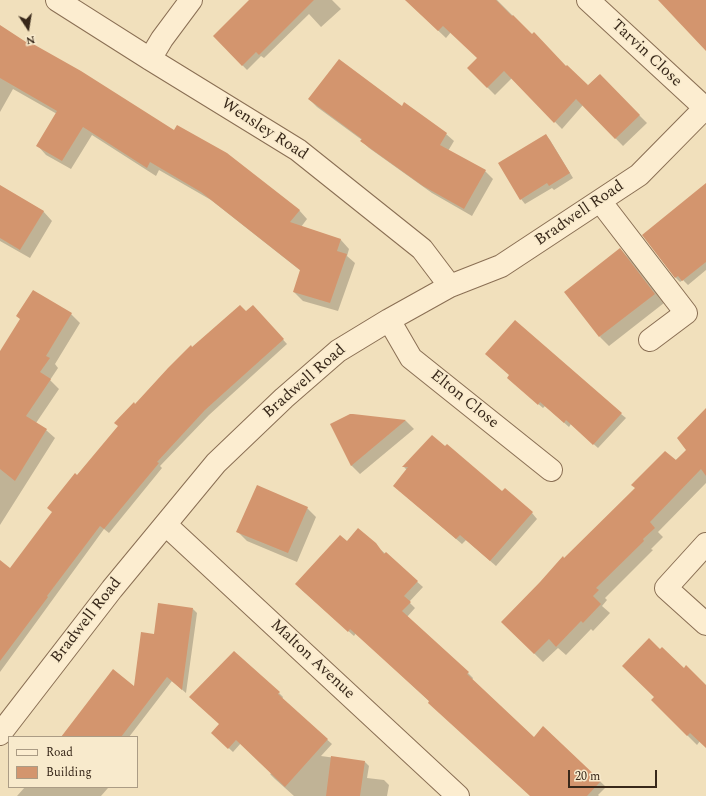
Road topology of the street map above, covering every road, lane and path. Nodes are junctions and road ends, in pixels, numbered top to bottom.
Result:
1 (57, 0) edge
2 (191, 0) edge
3 (588, 0) edge
4 (150, 59) junction
5 (706, 107) edge
6 (600, 201) junction
7 (450, 286) junction
8 (389, 320) junction
9 (650, 340) dead end
10 (551, 470) dead end
11 (166, 525) junction
12 (706, 544) edge
13 (706, 624) edge
14 (0, 734) edge
15 (457, 796) edge

1 - 4 street, Wensley Road
2 - 4 street
3 - 5 street, Tarvin Close
4 - 7 street, Wensley Road
5 - 6 street, Bradwell Road
6 - 7 street, Bradwell Road
6 - 9 street
7 - 8 street, Bradwell Road
8 - 10 street, Elton Close
8 - 11 street, Bradwell Road
11 - 14 street, Bradwell Road
11 - 15 street, Malton Avenue
12 - 13 street

